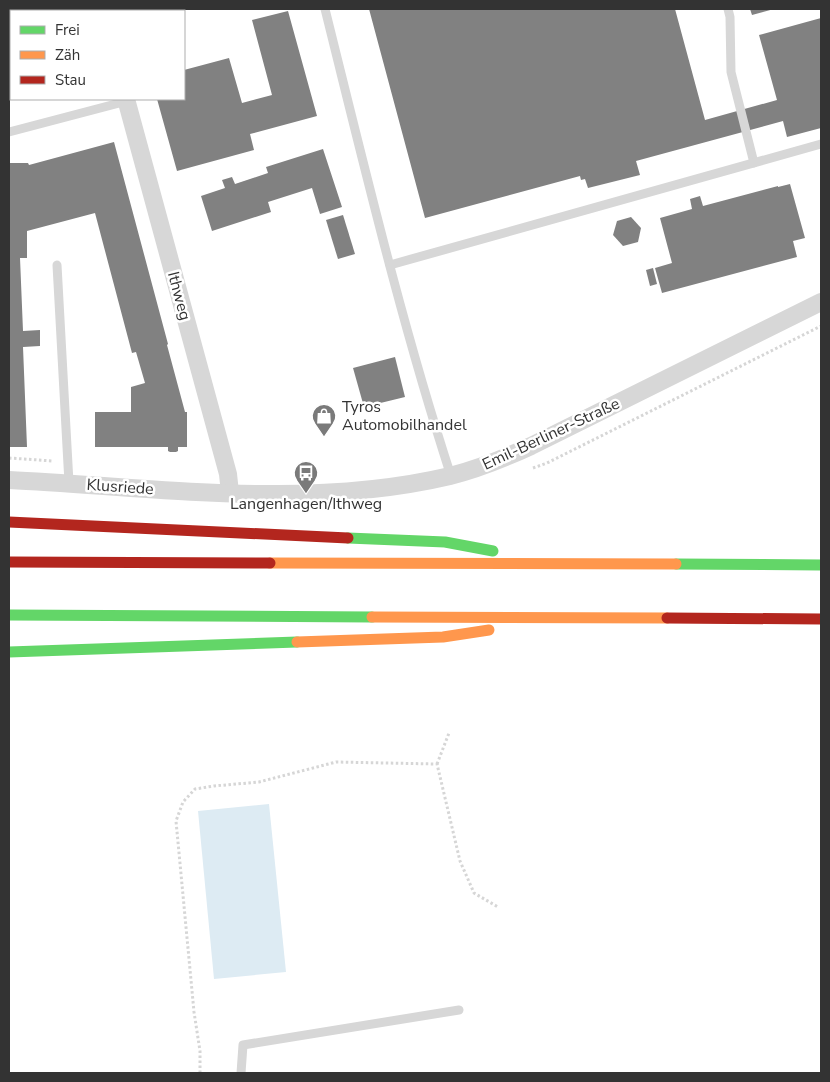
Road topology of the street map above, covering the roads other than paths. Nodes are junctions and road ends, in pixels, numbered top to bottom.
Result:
1 (325, 9) edge
2 (728, 9) edge
3 (126, 100) edge
4 (9, 132) edge
5 (821, 144) edge
6 (754, 163) junction
7 (57, 265) dead end
8 (390, 265) junction
9 (821, 302) edge
10 (451, 476) junction
11 (9, 480) edge
12 (69, 483) junction
13 (230, 493) junction
14 (9, 522) edge
15 (9, 562) edge
16 (571, 564) junction
17 (821, 565) edge
18 (9, 615) edge
19 (572, 617) junction
20 (821, 619) edge
21 (9, 652) edge
22 (460, 1010) dead end
23 (241, 1073) edge

1 - 8 lane
2 - 6 lane
3 - 4 lane
3 - 13 street, Ithweg
5 - 6 lane
6 - 8 lane
7 - 12 lane
8 - 10 lane
9 - 10 street, Emil-Berliner-Straße
10 - 13 street, Emil-Berliner-Straße
11 - 12 street, Klusriede
12 - 13 street, Klusriede
14 - 16 highway
15 - 16 highway
16 - 17 highway
18 - 19 highway
19 - 20 highway
19 - 21 highway
22 - 23 lane

